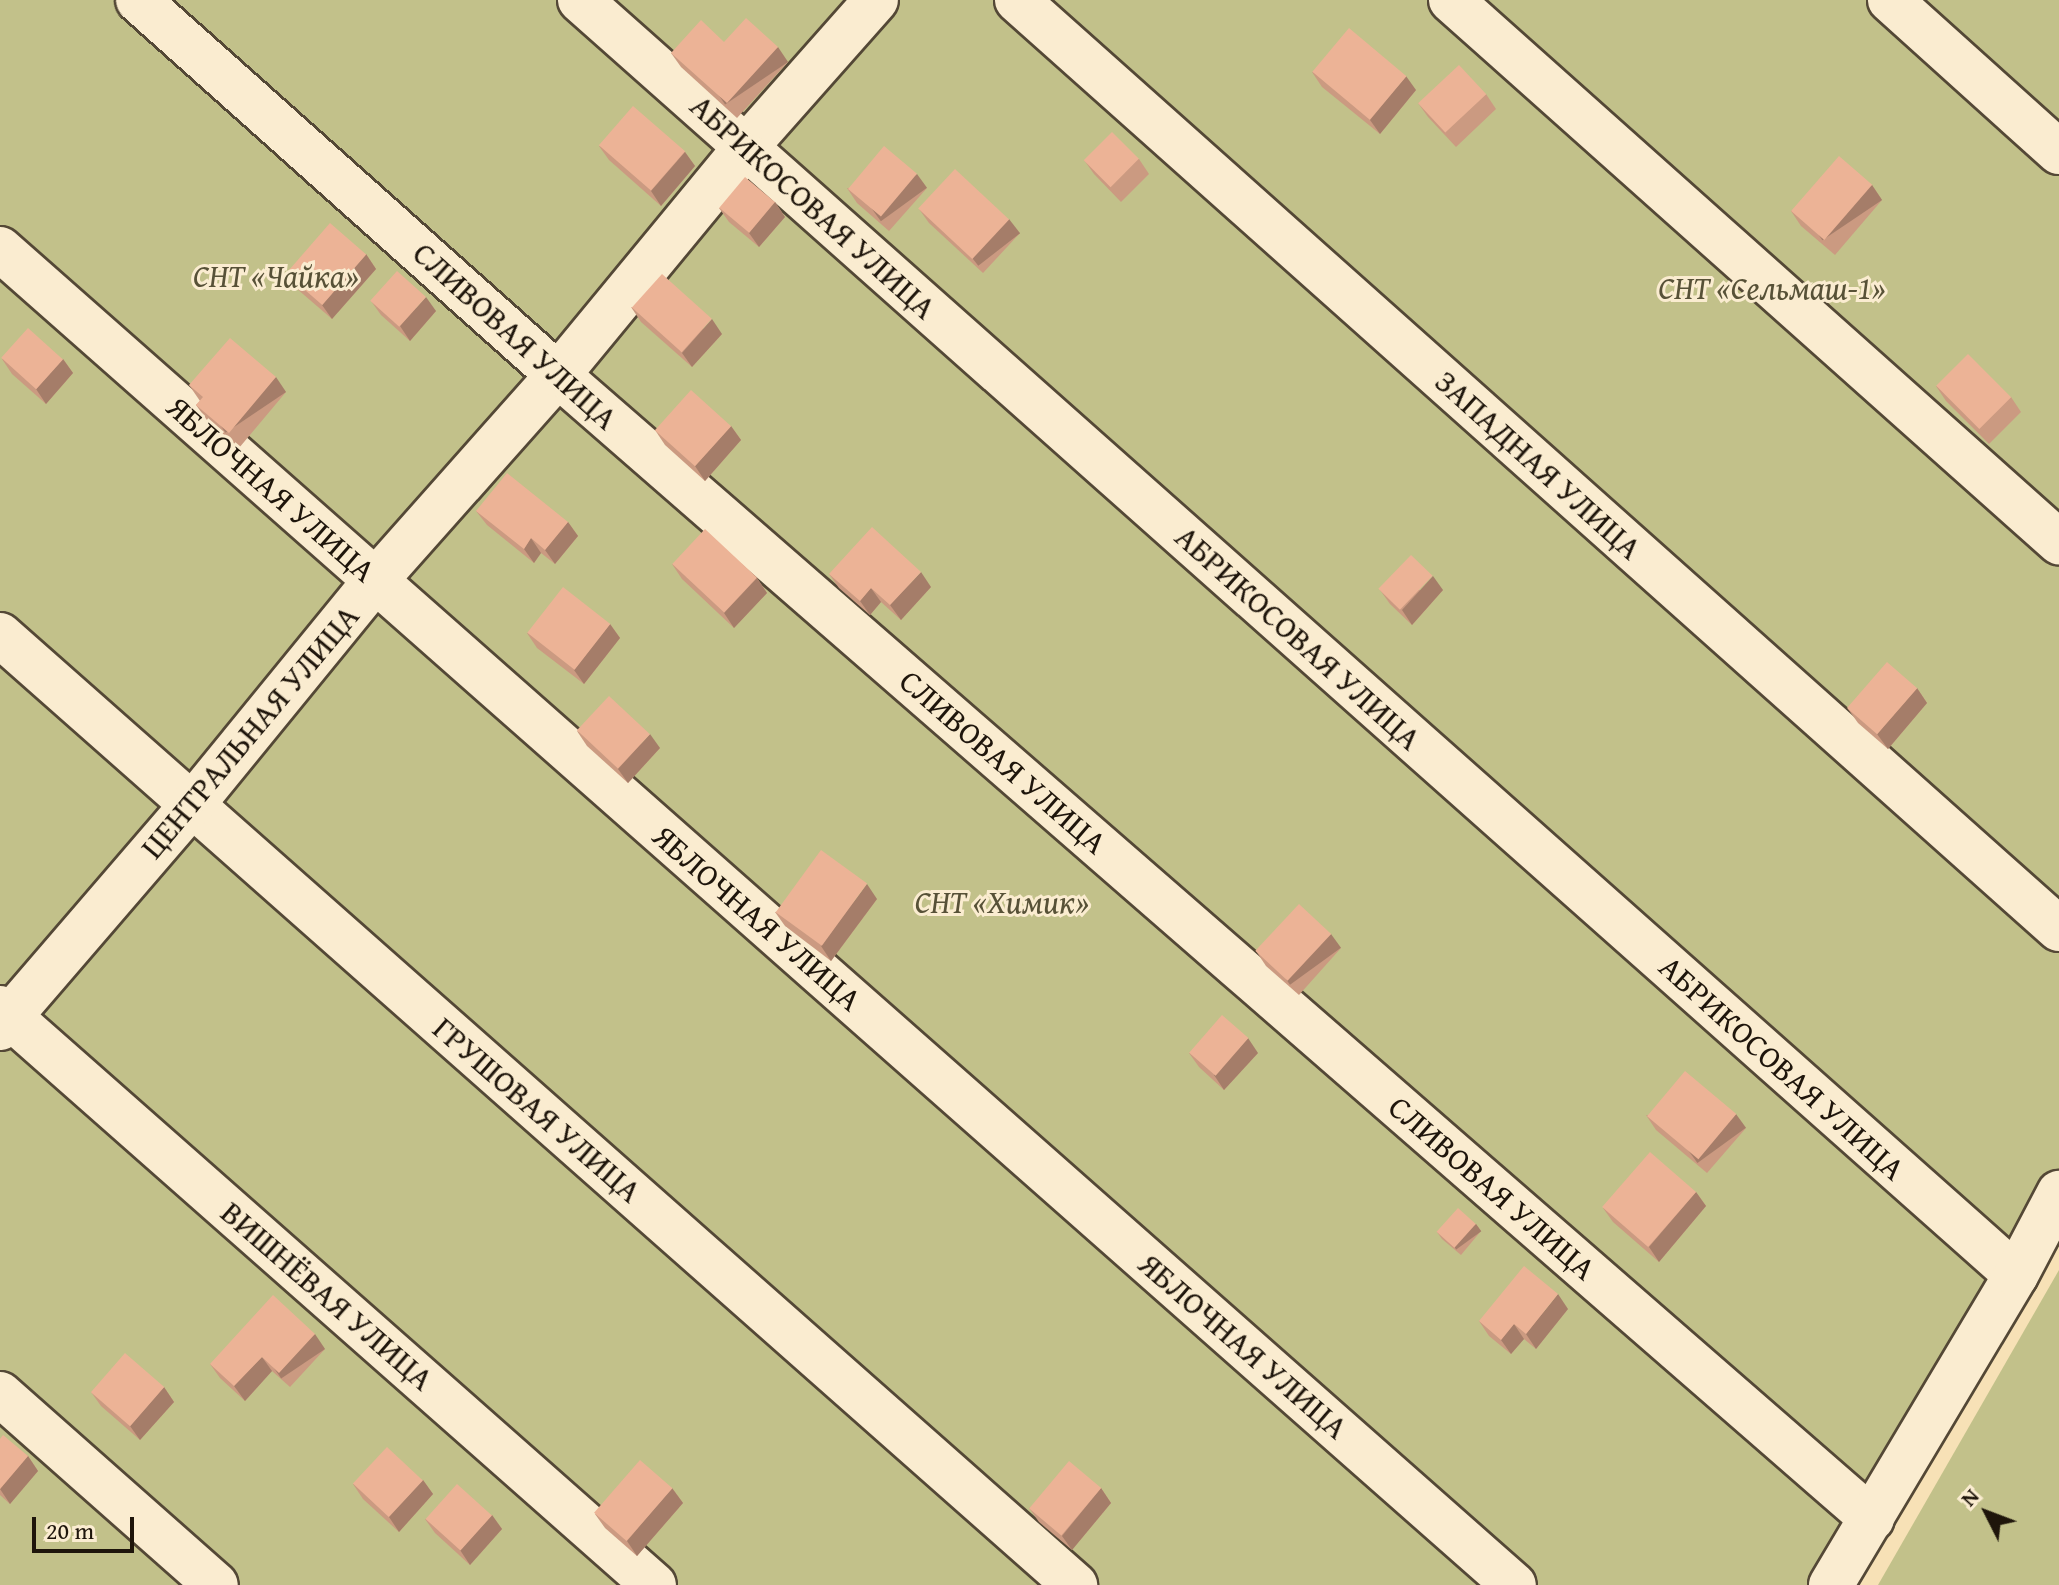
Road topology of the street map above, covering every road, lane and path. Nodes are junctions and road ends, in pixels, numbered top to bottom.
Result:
1 (138, 0) edge
2 (580, 0) edge
3 (876, 0) edge
4 (1017, 0) edge
5 (1451, 0) edge
6 (1890, 0) edge
7 (746, 147) junction
8 (2059, 152) edge
9 (0, 249) edge
10 (558, 375) junction
11 (2059, 542) edge
12 (375, 581) junction
13 (0, 635) edge
14 (192, 805) junction
15 (2059, 929) edge
16 (3, 1017) edge
17 (2059, 1193) edge
18 (2016, 1275) junction
19 (0, 1394) edge
20 (1872, 1519) junction
21 (216, 1585) edge
22 (654, 1585) edge
23 (1075, 1585) edge
24 (1514, 1585) edge
25 (1831, 1585) edge

1 - 10 street, СЛИВОВАЯ УЛИЦА
2 - 7 street, АБРИКОСОВАЯ УЛИЦА
3 - 7 street, ЦЕНТРАЛЬНАЯ УЛИЦА
4 - 15 street, ЗАПАДНАЯ УЛИЦА
5 - 11 street
6 - 8 street
7 - 10 street, ЦЕНТРАЛЬНАЯ УЛИЦА
7 - 18 street, АБРИКОСОВАЯ УЛИЦА
9 - 12 street, ЯБЛОЧНАЯ УЛИЦА
10 - 12 street, ЦЕНТРАЛЬНАЯ УЛИЦА
10 - 20 street, СЛИВОВАЯ УЛИЦА
12 - 14 street, ЦЕНТРАЛЬНАЯ УЛИЦА
12 - 24 street, ЯБЛОЧНАЯ УЛИЦА
13 - 14 street, ГРУШОВАЯ УЛИЦА
14 - 16 street, ЦЕНТРАЛЬНАЯ УЛИЦА
14 - 23 street, ГРУШОВАЯ УЛИЦА
16 - 22 street, ВИШНЁВАЯ УЛИЦА
17 - 18 street
18 - 20 street
19 - 21 street
20 - 25 street

